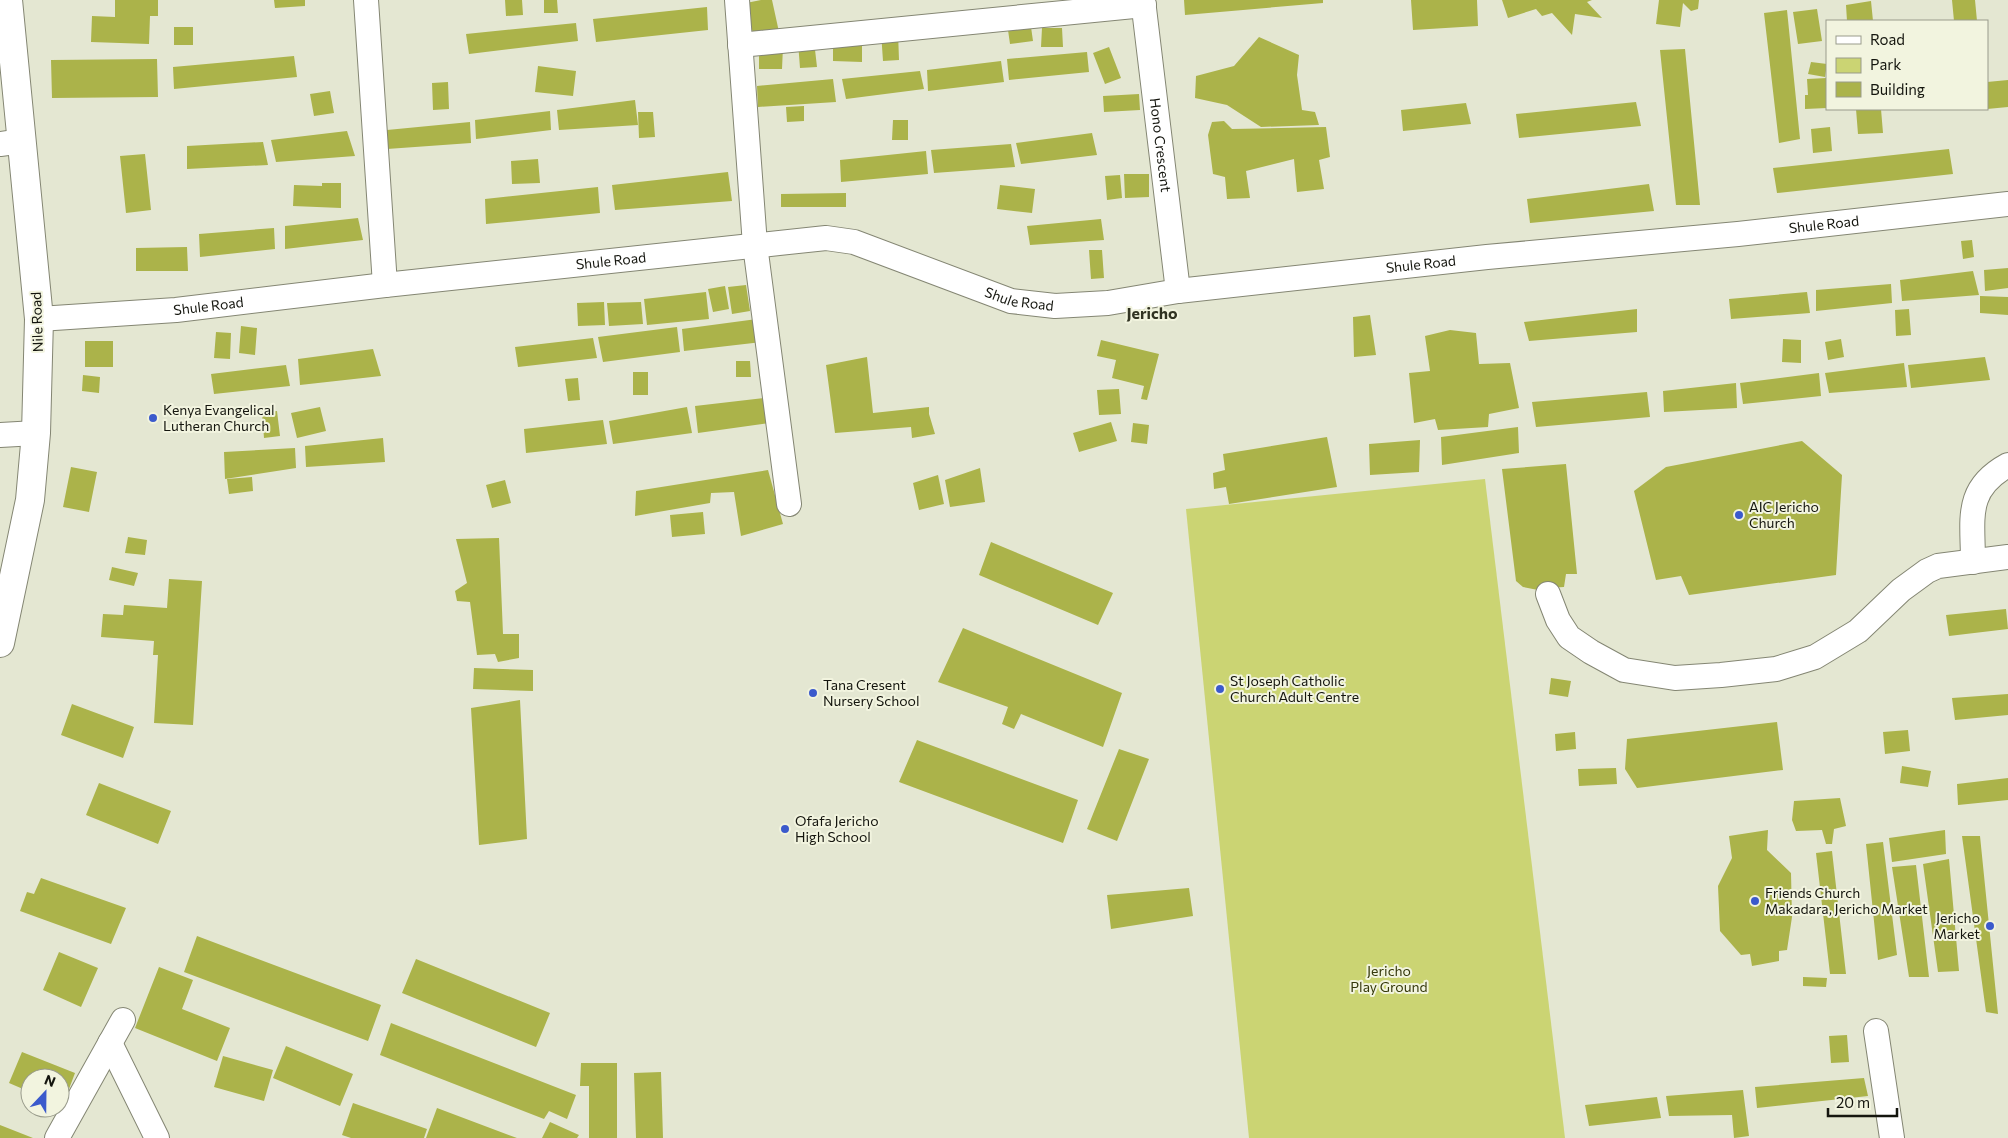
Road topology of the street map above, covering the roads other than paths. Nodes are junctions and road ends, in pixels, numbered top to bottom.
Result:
1 (8, 0) edge
2 (366, 0) edge
3 (737, 0) edge
4 (1144, 3) edge
5 (740, 45) junction
6 (11, 142) edge
7 (2008, 204) edge
8 (756, 245) junction
9 (385, 285) junction
10 (1178, 291) junction
11 (39, 319) junction
12 (36, 433) junction
13 (0, 435) edge
14 (2008, 465) edge
15 (789, 504) dead end
16 (2008, 557) edge
17 (1973, 562) junction
18 (1548, 594) dead end
19 (0, 643) edge
20 (123, 1020) dead end
21 (1876, 1030) dead end
22 (110, 1043) junction
23 (57, 1138) edge
24 (158, 1138) edge
25 (1892, 1138) edge

1 - 6 street, Nile Road
2 - 9 street
3 - 5 street
4 - 5 street
4 - 10 street, Hono Crescent
5 - 8 street
6 - 11 street, Nile Road
7 - 10 street, Shule Road
8 - 9 street, Shule Road
8 - 10 street, Shule Road
8 - 15 street
9 - 11 street, Shule Road
11 - 12 street, Nile Road
12 - 13 street
12 - 19 street, Nile Road
14 - 17 street
16 - 17 street
17 - 18 street
20 - 22 street
21 - 25 street
22 - 23 street
22 - 24 street

